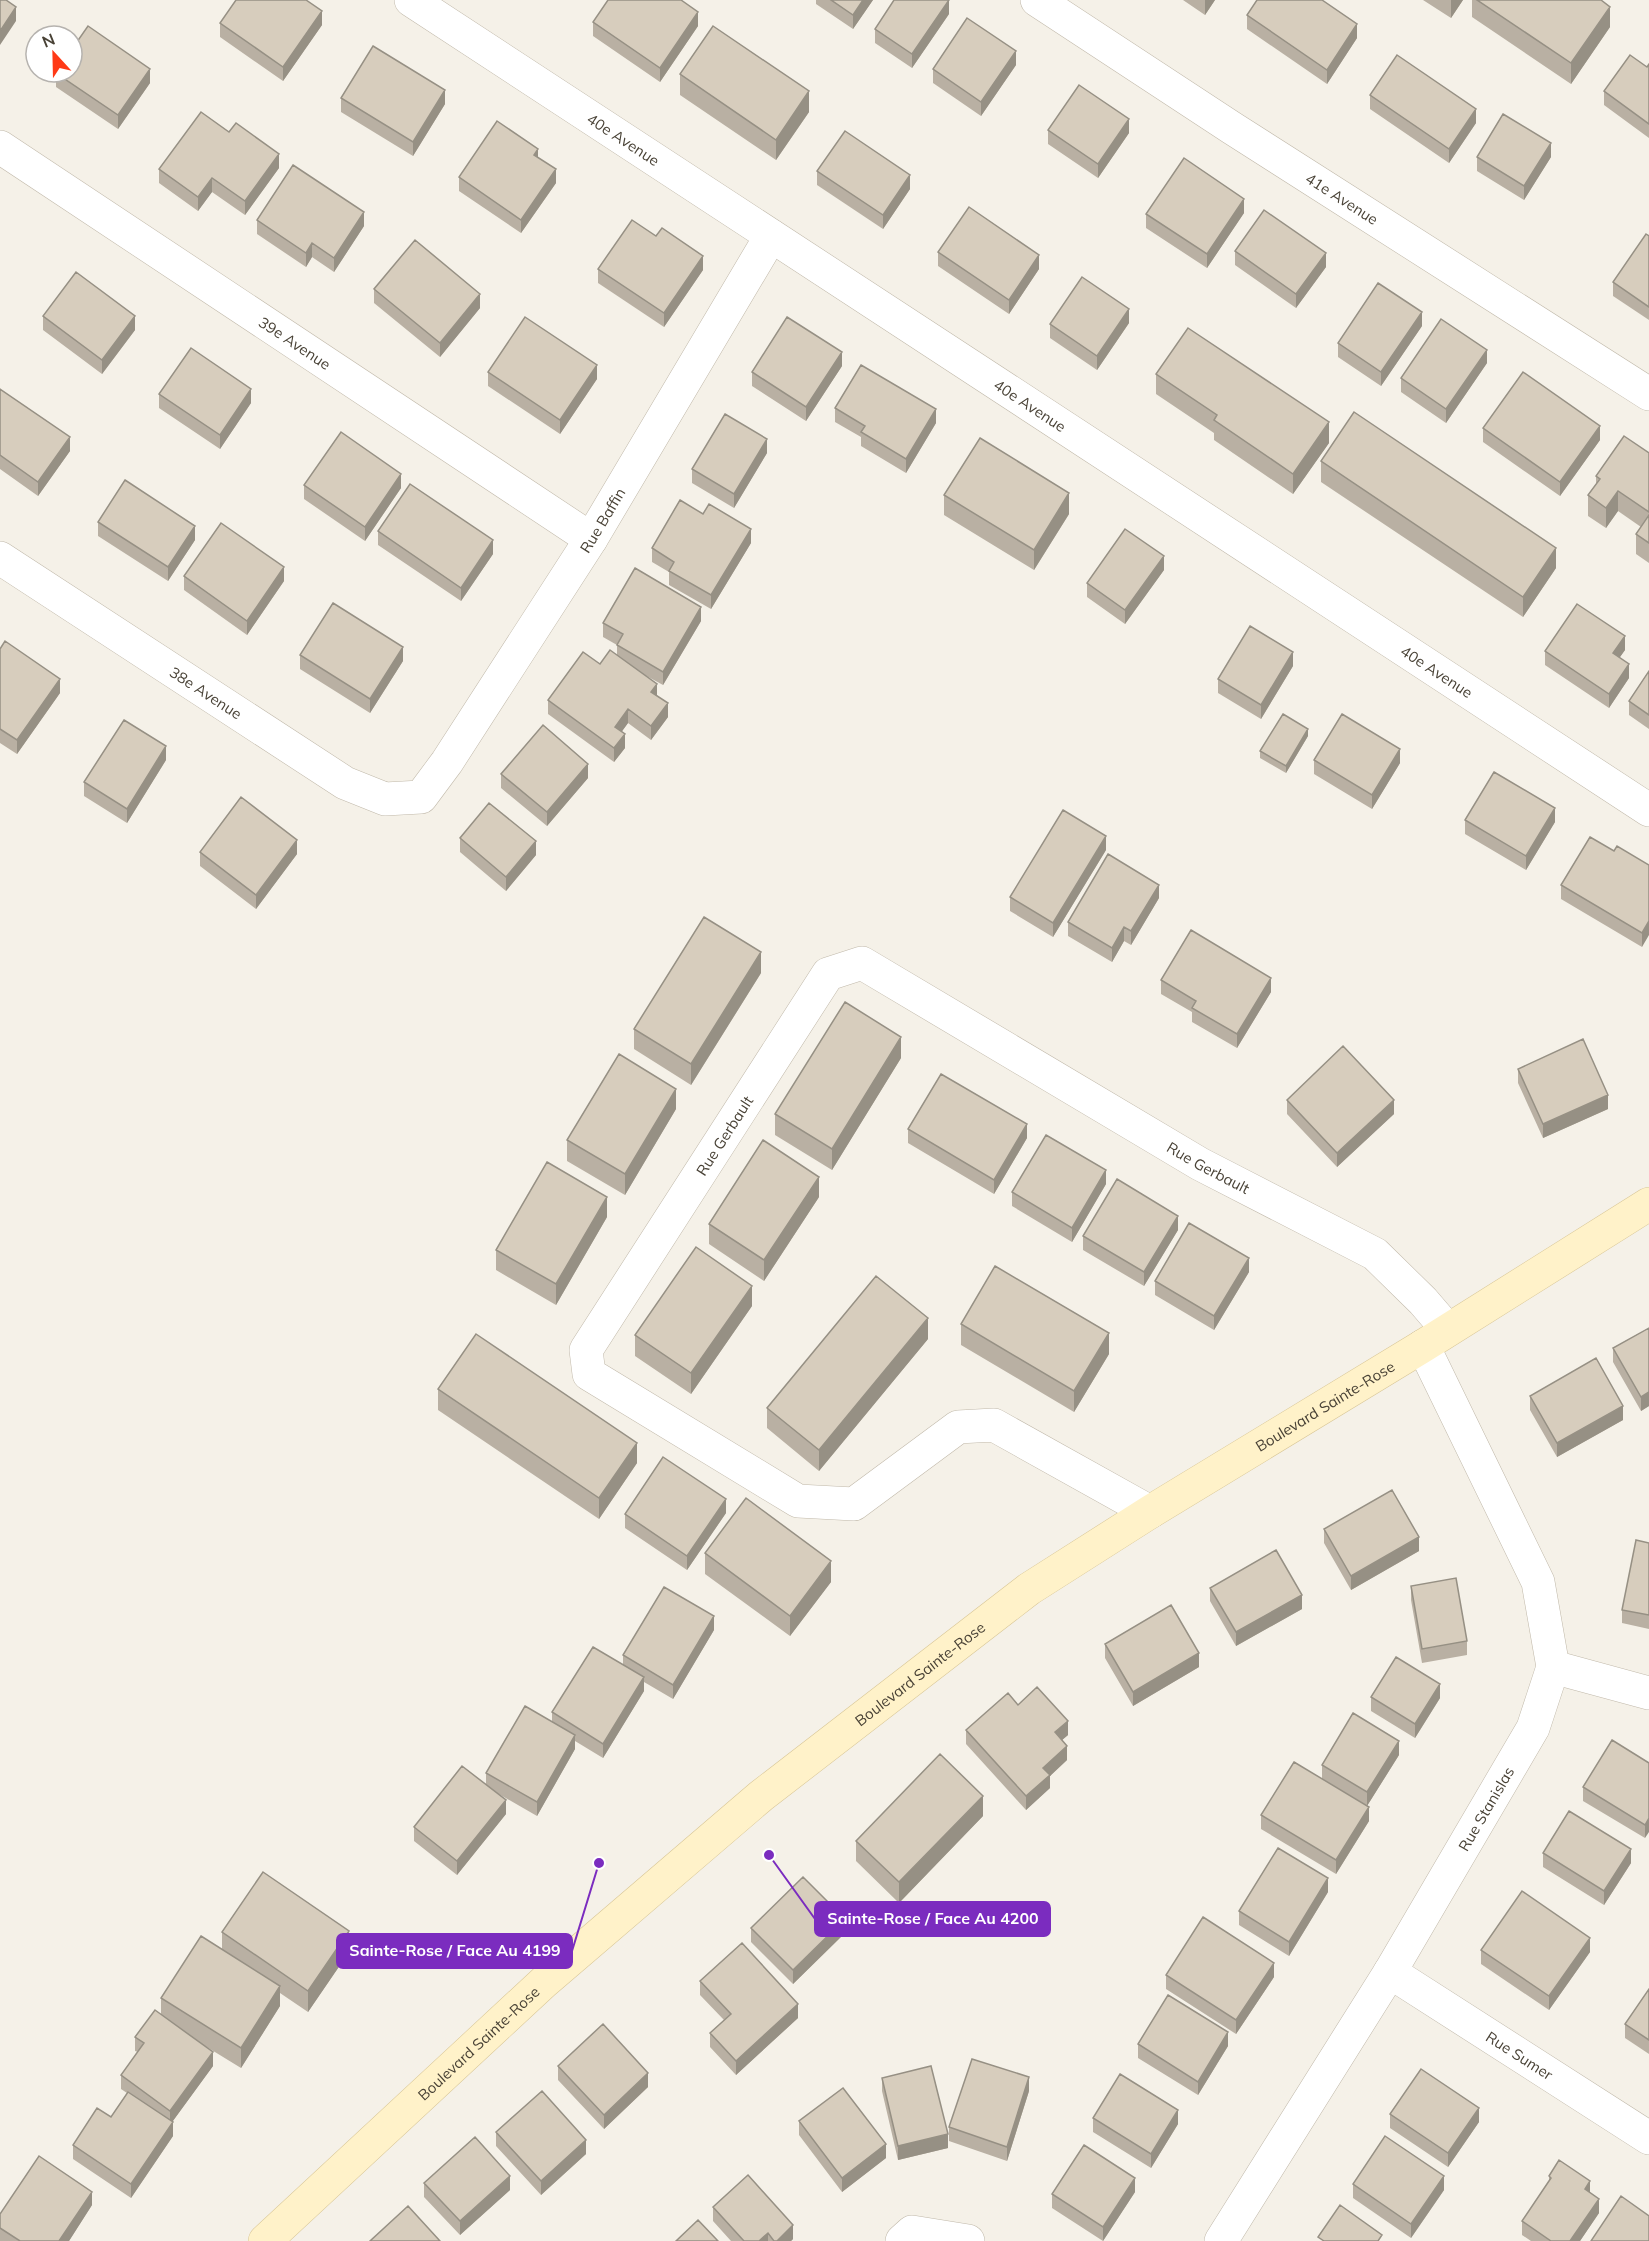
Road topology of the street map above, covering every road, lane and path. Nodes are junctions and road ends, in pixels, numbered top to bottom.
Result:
1 (411, 0) edge
2 (1037, 0) edge
3 (0, 147) edge
4 (771, 236) junction
5 (1649, 394) edge
6 (591, 539) junction
7 (0, 558) edge
8 (421, 797) joint
9 (1649, 810) edge
10 (1649, 1204) edge
11 (1435, 1338) junction
12 (1150, 1512) junction
13 (1553, 1667) junction
14 (1649, 1693) edge
15 (1390, 1972) junction
16 (1649, 2138) edge
17 (265, 2241) edge
18 (902, 2241) edge
19 (968, 2241) edge
20 (1221, 2241) edge

1 - 4 street, 40e Avenue
2 - 5 street, 41e Avenue
3 - 6 street, 39e Avenue
4 - 6 street, Rue Baffin
4 - 9 street, 40e Avenue
6 - 8 street, Rue Baffin
7 - 8 street, 38e Avenue
10 - 11 street, Boulevard Sainte-Rose
11 - 12 street, Boulevard Sainte-Rose
11 - 12 street, Rue Gerbault
11 - 13 street, Rue Stanislas
12 - 17 street, Boulevard Sainte-Rose
13 - 14 street
13 - 15 street, Rue Stanislas
15 - 16 street, Rue Sumer
15 - 20 street, Rue Stanislas
18 - 19 street

